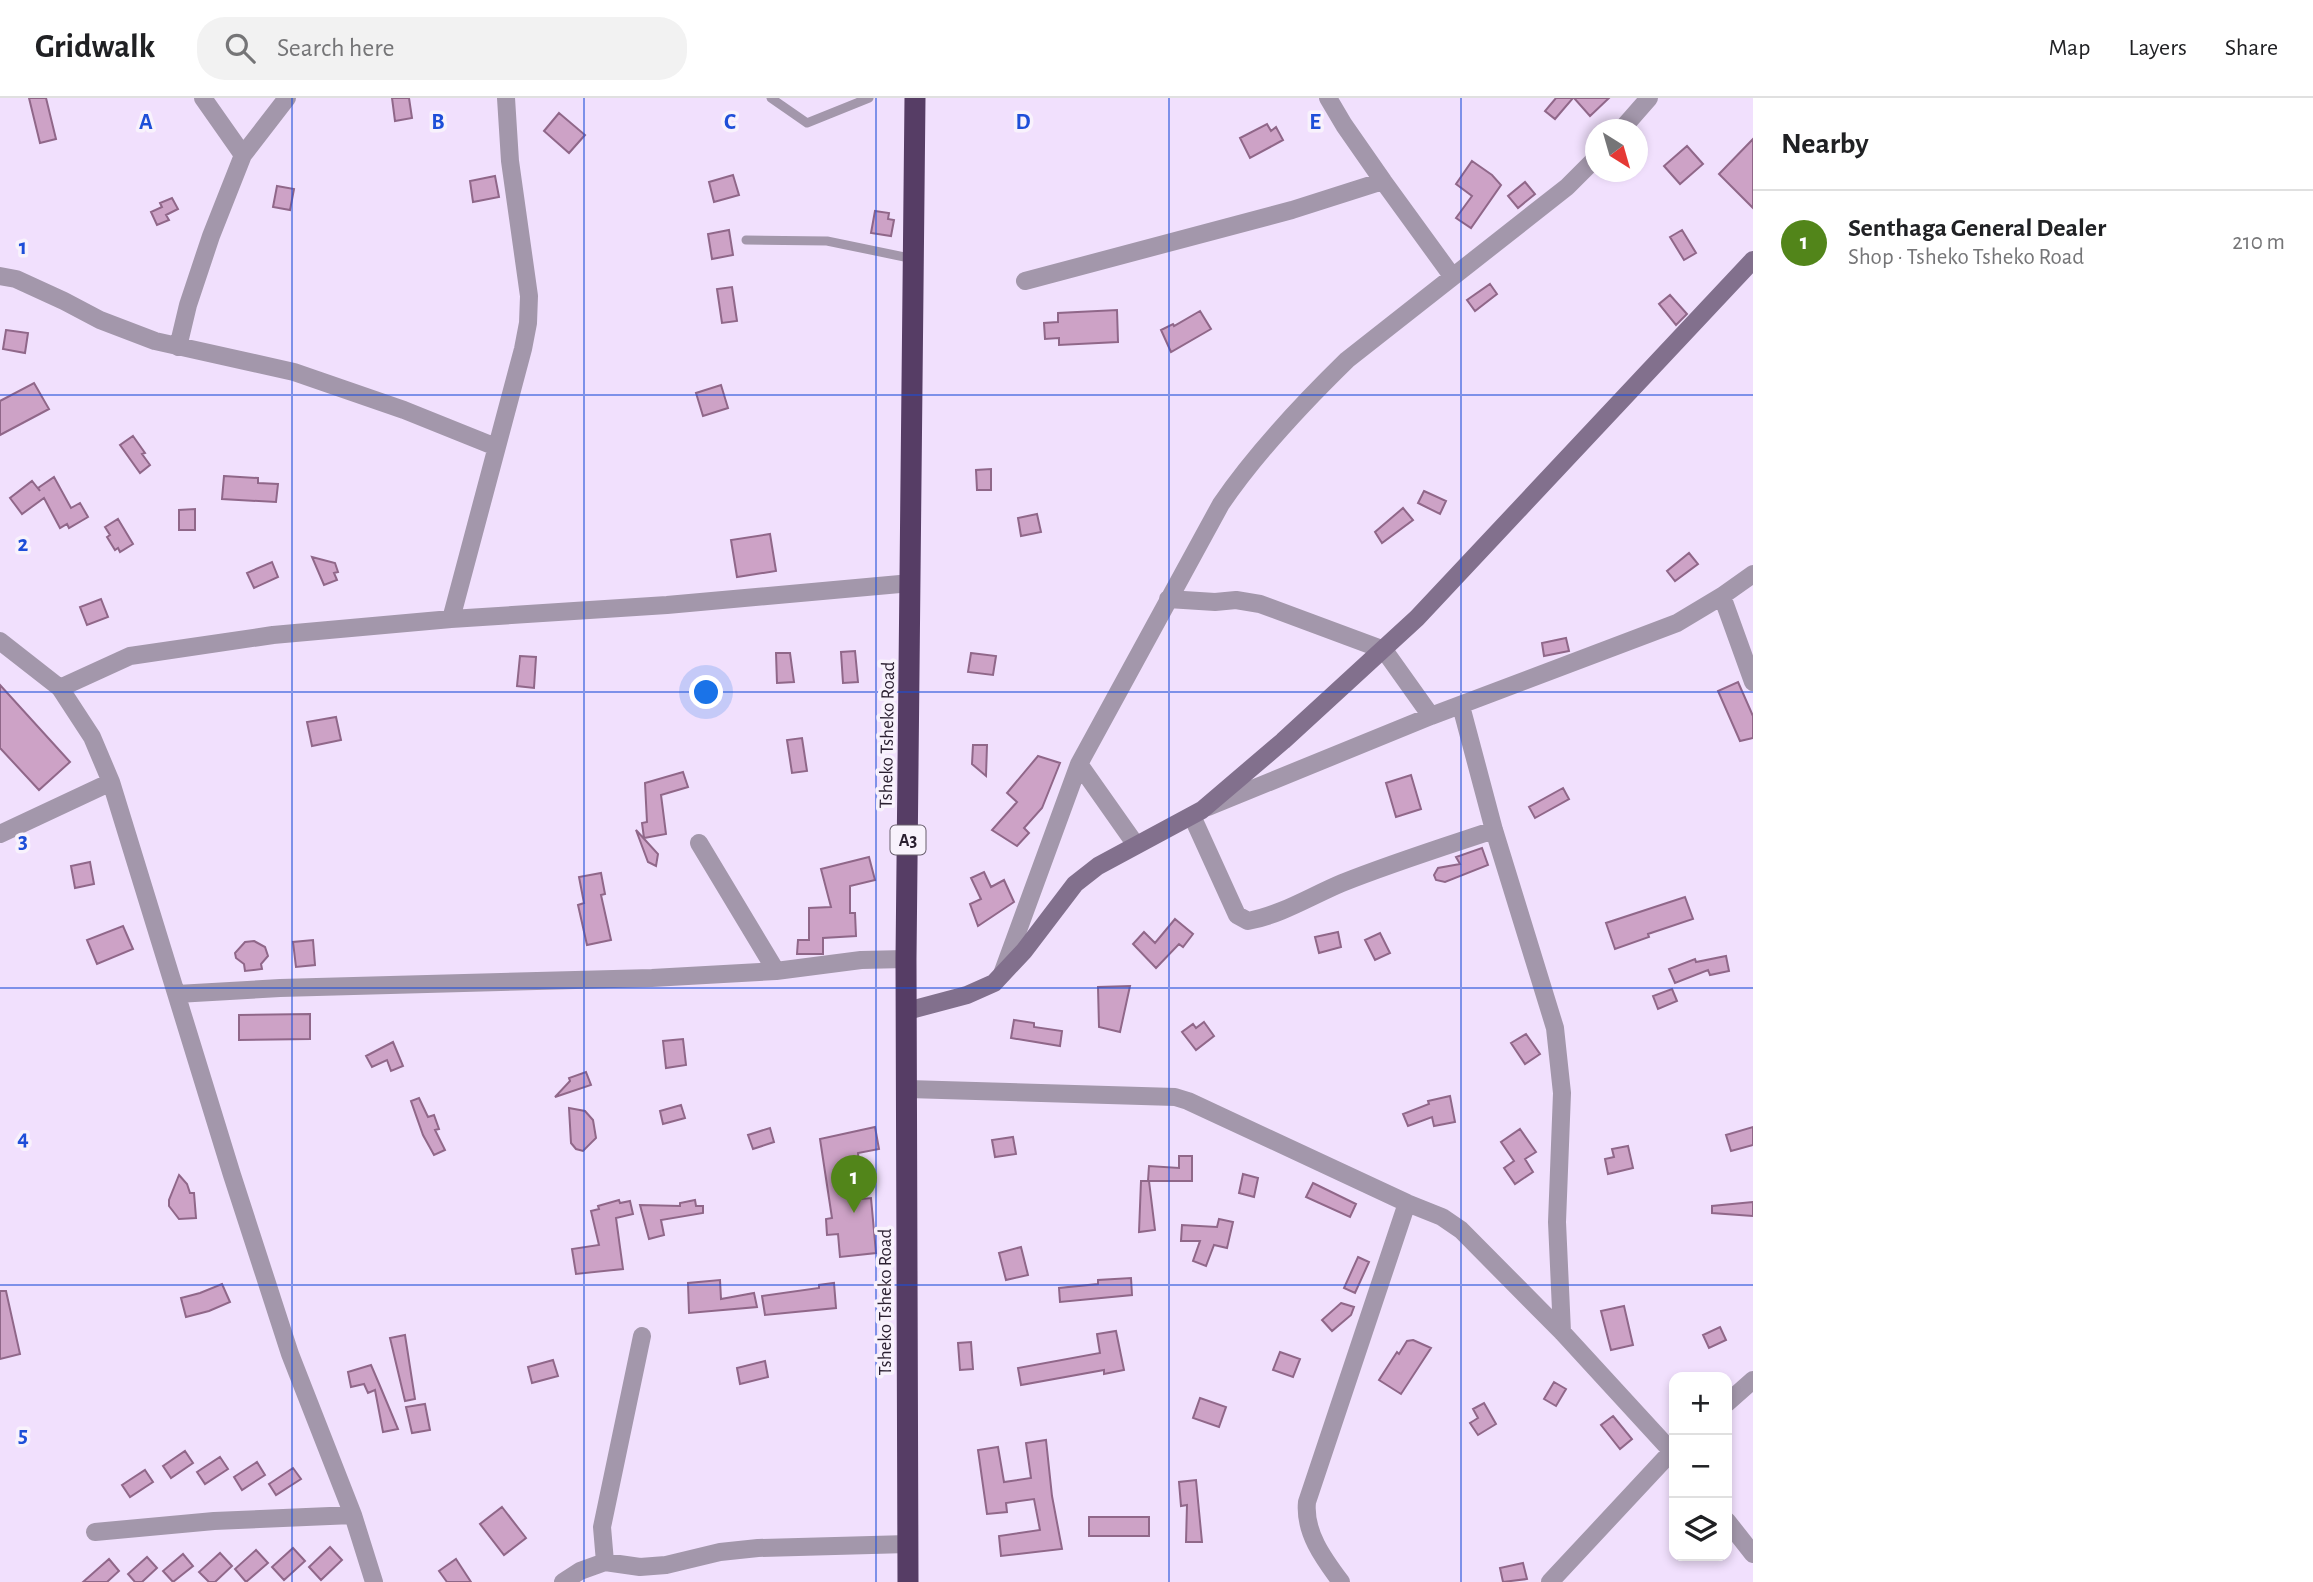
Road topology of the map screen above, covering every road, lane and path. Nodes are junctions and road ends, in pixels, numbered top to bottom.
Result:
1 (203, 98) edge
2 (287, 98) edge
3 (506, 98) edge
4 (771, 98) edge
5 (869, 98) edge
6 (915, 98) edge
7 (1328, 98) edge
8 (1649, 98) edge
9 (1631, 119) edge
10 (243, 155) junction
11 (1585, 168) edge
12 (1383, 181) junction
13 (746, 240) dead end
14 (914, 259) junction
15 (1752, 265) edge
16 (0, 276) edge
17 (1452, 276) junction
18 (1025, 281) dead end
19 (178, 347) junction
20 (496, 447) junction
21 (1753, 574) edge
22 (911, 583) junction
23 (1722, 596) junction
24 (1168, 599) junction
25 (451, 619) junction
26 (0, 641) edge
27 (1384, 650) junction
28 (1753, 682) edge
29 (60, 688) junction
30 (1461, 706) junction
31 (1431, 716) junction
32 (1079, 764) junction
33 (111, 782) junction
34 (1197, 813) junction
35 (1494, 830) junction
36 (0, 834) edge
37 (699, 844) dead end
38 (1136, 845) junction
39 (906, 959) junction
40 (776, 971) junction
41 (1001, 976) junction
42 (177, 994) junction
43 (907, 1010) junction
44 (908, 1089) junction
45 (1408, 1203) junction
46 (1562, 1332) junction
47 (642, 1336) dead end
48 (1753, 1380) edge
49 (1732, 1399) edge
50 (1669, 1447) edge
51 (1669, 1455) edge
52 (353, 1515) junction
53 (1732, 1527) edge
54 (95, 1532) dead end
55 (908, 1544) junction
56 (1753, 1554) edge
57 (605, 1562) junction
58 (374, 1582) edge
59 (563, 1582) edge
60 (908, 1582) edge
61 (1341, 1582) edge
62 (1550, 1582) edge

1 - 10 street
2 - 10 street
3 - 20 street
4 - 5 lane
6 - 14 highway, Tsheko Tsheko Road / A3
7 - 12 street
8 - 9 street
10 - 19 street
11 - 17 street
12 - 17 street
12 - 18 street
13 - 14 lane
14 - 22 highway, Tsheko Tsheko Road / A3
15 - 27 street
16 - 19 street
17 - 24 street
19 - 20 street
20 - 25 street
21 - 23 street
22 - 25 street
22 - 39 highway, Tsheko Tsheko Road / A3
23 - 28 street
23 - 30 street
24 - 27 street
24 - 32 street
25 - 29 street
26 - 29 street
27 - 31 street
27 - 34 street
29 - 33 street
30 - 31 street
30 - 35 street
31 - 34 street
32 - 38 street
32 - 41 street
33 - 36 street
33 - 42 street
34 - 35 street
34 - 38 street
35 - 46 street
37 - 40 street
38 - 41 street
39 - 40 street
39 - 43 highway, Tsheko Tsheko Road / A3
40 - 42 street
41 - 43 street
42 - 52 street
43 - 44 highway, Tsheko Tsheko Road / A3
44 - 45 street
44 - 55 highway, Tsheko Tsheko Road / A3
45 - 46 street
45 - 61 street
46 - 50 street
47 - 57 street
48 - 49 street
51 - 62 street
52 - 54 street
52 - 58 street
53 - 56 street
55 - 57 street
55 - 60 highway, Tsheko Tsheko Road / A3
57 - 59 street

